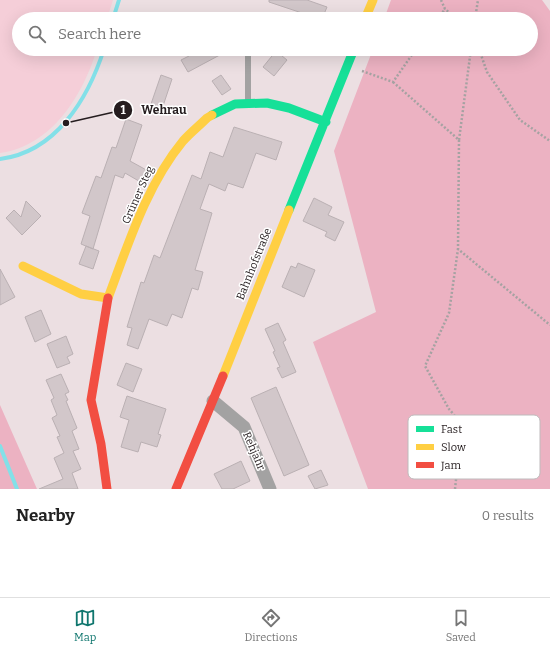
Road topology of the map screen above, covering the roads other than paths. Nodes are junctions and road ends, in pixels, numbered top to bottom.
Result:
1 (373, 0) edge
2 (369, 12) edge
3 (248, 56) edge
4 (352, 56) edge
5 (248, 103) junction
6 (326, 122) junction
7 (23, 266) dead end
8 (108, 298) junction
9 (213, 401) junction
10 (107, 489) edge
11 (176, 489) edge
12 (270, 489) edge

1 - 2 street
3 - 5 lane
4 - 6 street, Bahnhofstraße
5 - 6 street, Grüner Steg
5 - 8 street, Grüner Steg
6 - 9 street, Bahnhofstraße
7 - 8 street
8 - 10 street, Grüner Steg
9 - 11 street, Bahnhofstraße
9 - 12 street, Rehjahr

